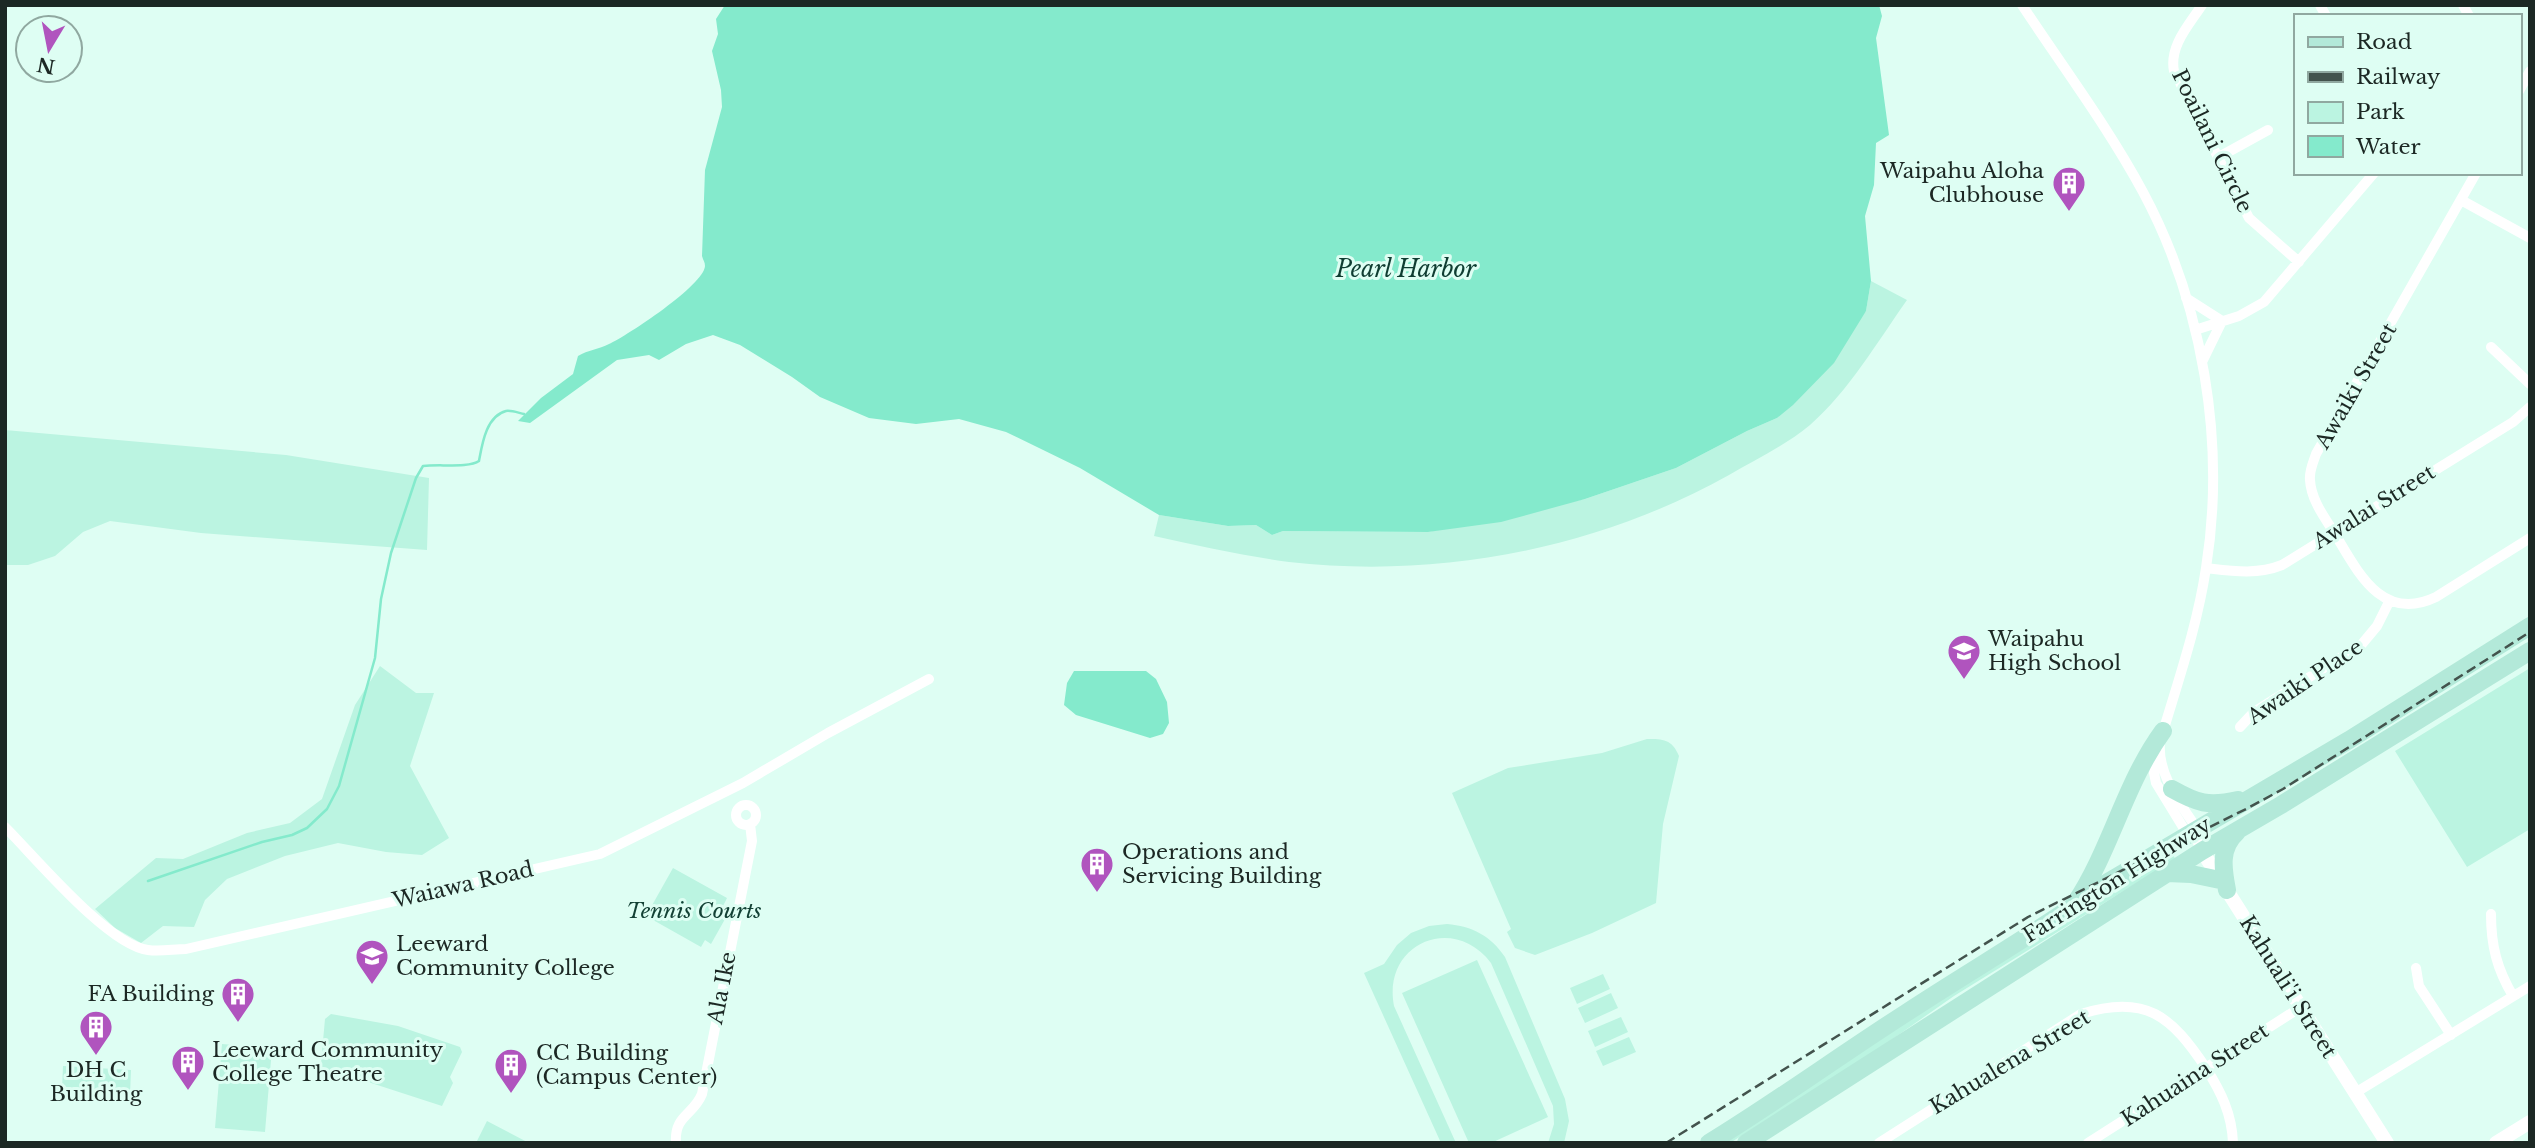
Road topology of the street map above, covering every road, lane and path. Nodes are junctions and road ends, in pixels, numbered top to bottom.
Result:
1 (2022, 5) edge
2 (2202, 5) edge
3 (2530, 71) edge
4 (2521, 87) edge
5 (2268, 130) dead end
6 (2219, 158) junction
7 (2372, 175) edge
8 (2475, 175) edge
9 (2461, 200) junction
10 (2530, 238) edge
11 (2299, 262) junction
12 (2186, 299) junction
13 (2222, 321) junction
14 (2195, 330) junction
15 (2491, 347) dead end
16 (2202, 362) junction
17 (2530, 384) edge
18 (2530, 407) edge
19 (2334, 532) junction
20 (2530, 538) edge
21 (2206, 569) junction
22 (2390, 600) junction
23 (2530, 626) edge
24 (2530, 651) edge
25 (929, 679) dead end
26 (2240, 727) dead end
27 (2163, 731) junction
28 (2159, 752) junction
29 (2172, 789) junction
30 (2258, 795) junction
31 (750, 824) dead end
32 (5, 827) edge
33 (2240, 830) junction
34 (2192, 832) junction
35 (2202, 851) junction
36 (2167, 873) junction
37 (2223, 885) junction
38 (2073, 908) junction
39 (2491, 914) dead end
40 (2416, 968) dead end
41 (2530, 986) edge
42 (2513, 996) junction
43 (2301, 1007) junction
44 (2451, 1035) junction
45 (2206, 1068) junction
46 (2355, 1093) junction
47 (2530, 1122) edge
48 (676, 1143) edge
49 (1709, 1143) edge
50 (1746, 1143) edge
51 (1879, 1143) edge
52 (2088, 1143) edge
53 (2233, 1143) edge
54 (2387, 1143) edge
55 (2496, 1143) edge

1 - 12 street
2 - 6 street, Poailani Circle
3 - 4 street
5 - 6 street
6 - 11 street, Poailani Circle
7 - 11 street
8 - 9 street, Awaiki Street
9 - 10 street
9 - 19 street, Awaiki Street
11 - 13 street
12 - 13 street
12 - 14 street
13 - 14 street
13 - 16 street
14 - 16 street
15 - 17 street
16 - 21 street
18 - 19 street, Awalai Street
19 - 21 street, Awalai Street
19 - 22 street, Awaiki Street
20 - 22 street
21 - 27 street
22 - 26 street, Awaiki Place
23 - 30 main road, Farrington Highway
24 - 33 main road, Farrington Highway
25 - 32 street, Waiawa Road
27 - 28 street
27 - 38 main road
28 - 29 street
28 - 34 street
29 - 30 main road
29 - 34 street
30 - 34 main road, Farrington Highway
31 - 48 street, Ala Ike
33 - 35 main road, Farrington Highway
33 - 37 main road
34 - 35 street, Kahuali'i Street
34 - 38 main road, Farrington Highway
35 - 36 main road, Farrington Highway
35 - 37 street, Kahuali'i Street
36 - 37 main road
36 - 50 main road, Farrington Highway
37 - 43 street, Kahuali'i Street
38 - 49 main road, Farrington Highway
39 - 42 street
40 - 44 street
41 - 42 street
42 - 44 street
43 - 45 street, Kahuaina Street
43 - 46 street, Kahuali'i Street
44 - 46 street
45 - 51 street, Kahualena Street
45 - 52 street, Kahuaina Street
45 - 53 street, Kahualena Street
46 - 54 street, Kahuali'i Street
47 - 55 street

